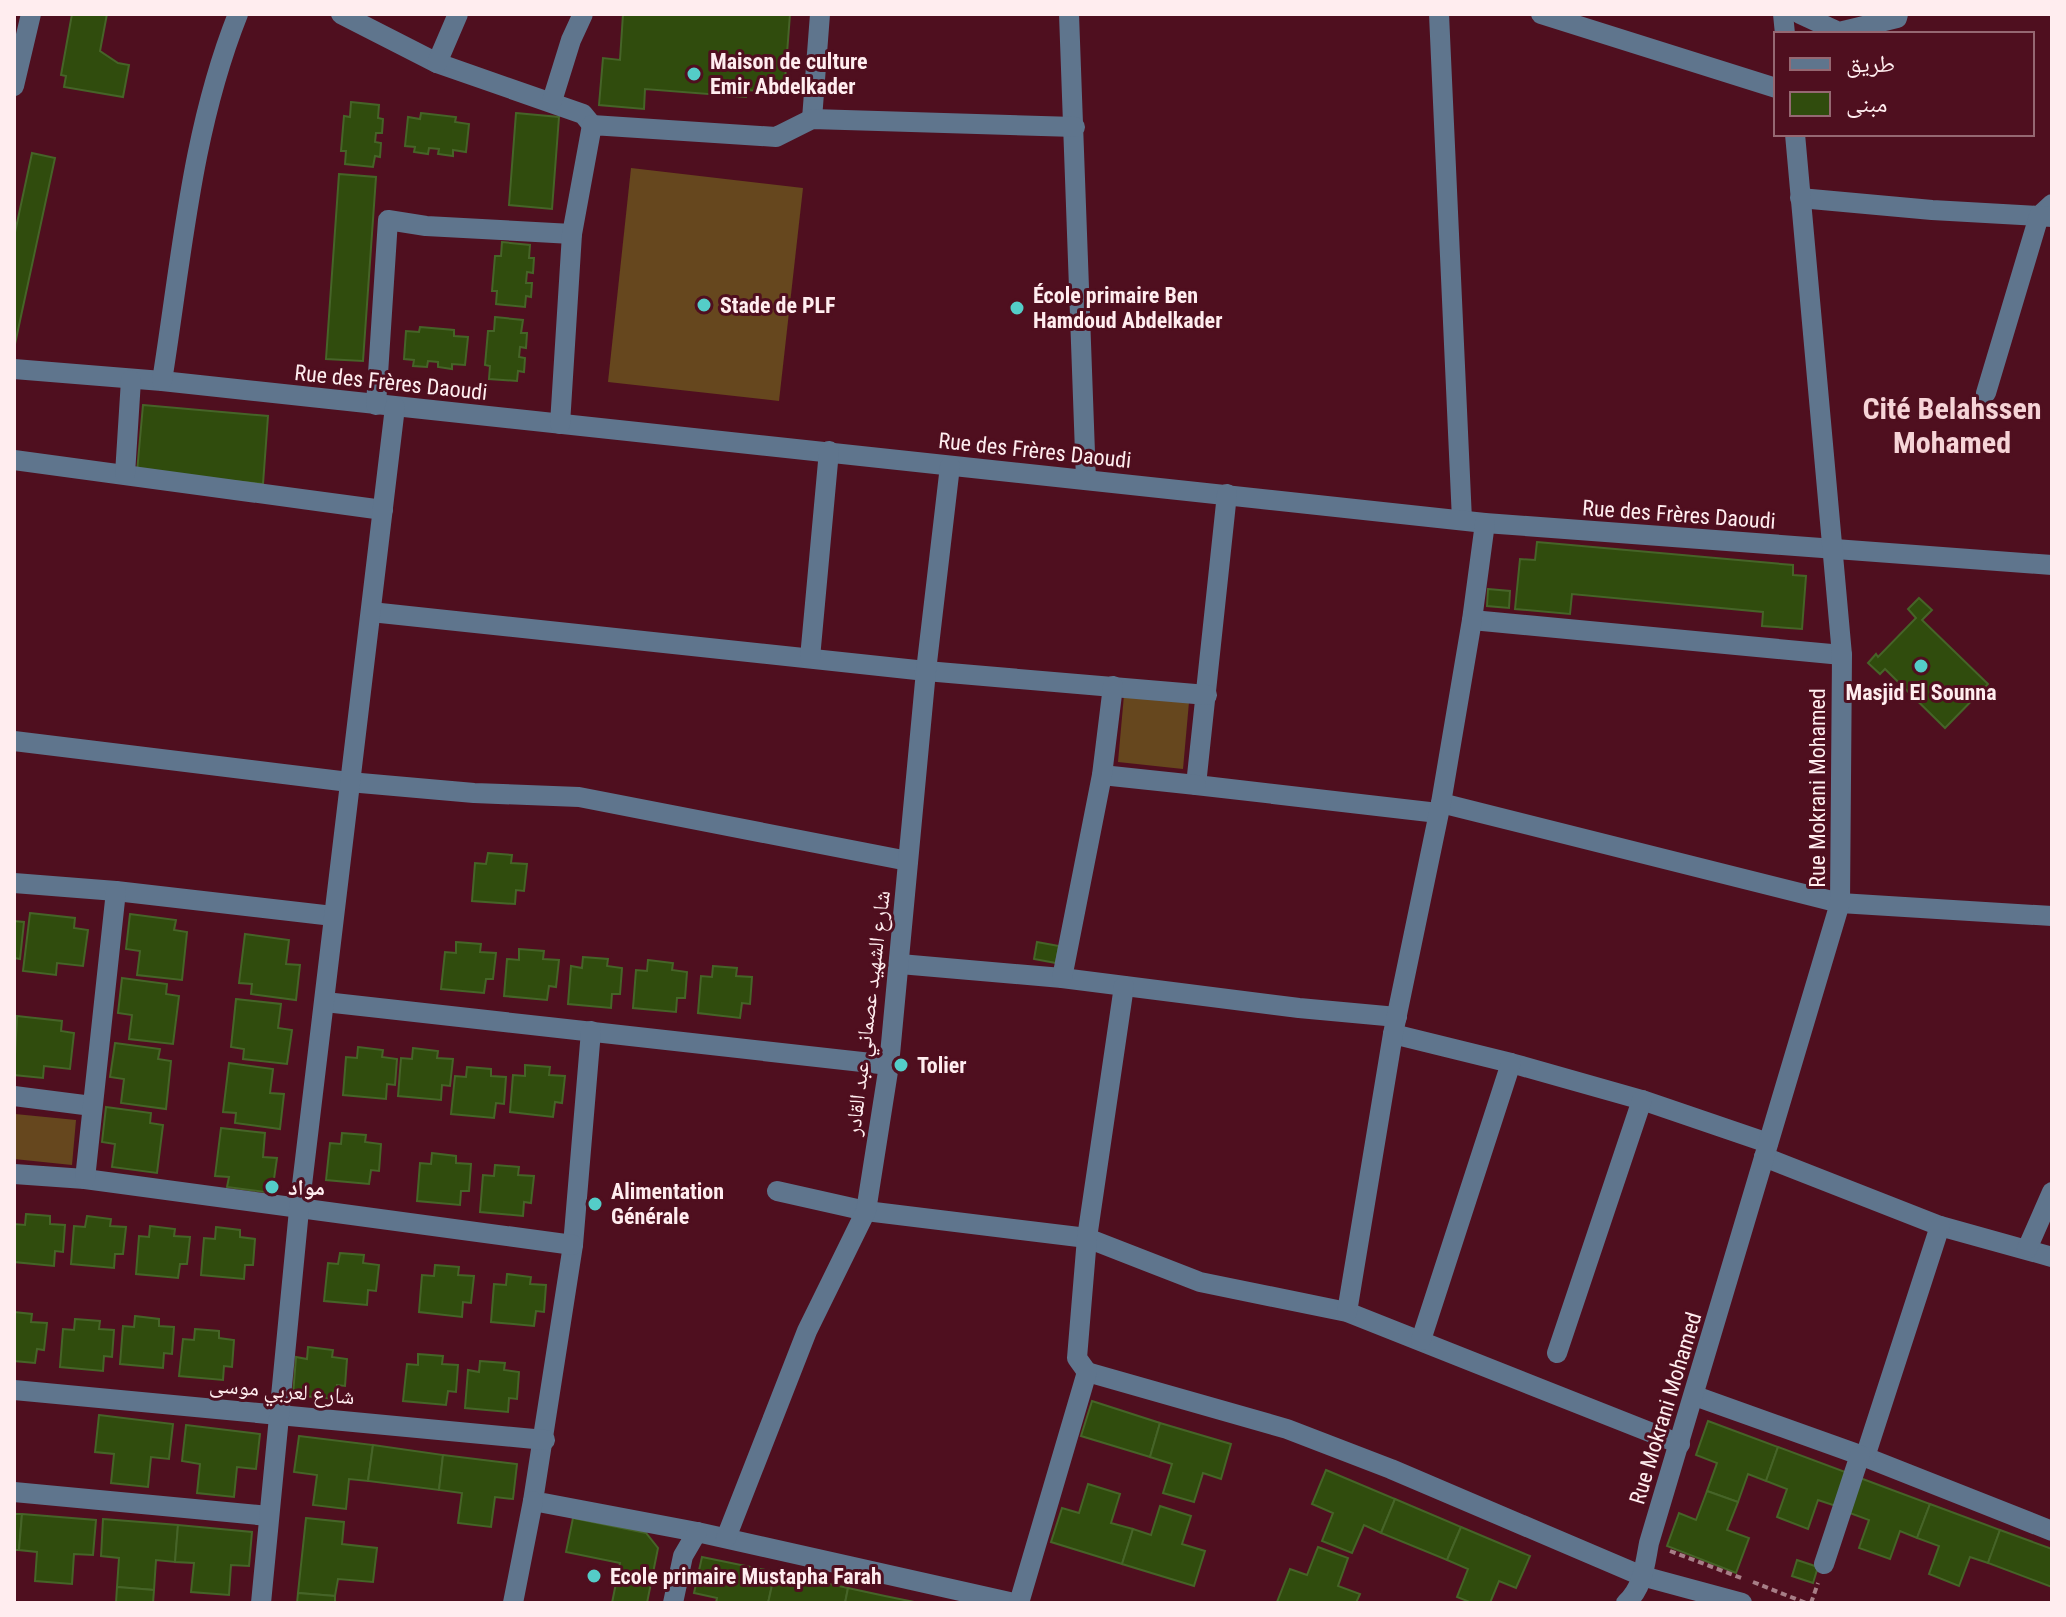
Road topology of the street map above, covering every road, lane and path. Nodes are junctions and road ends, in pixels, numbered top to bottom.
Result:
1 (31, 14) edge
2 (238, 14) edge
3 (341, 14) edge
4 (458, 14) edge
5 (583, 14) edge
6 (820, 14) edge
7 (1069, 14) edge
8 (1439, 14) edge
9 (1541, 14) edge
10 (1800, 14) edge
11 (1898, 14) edge
12 (437, 63) junction
13 (14, 86) edge
14 (1774, 87) edge
15 (552, 101) junction
16 (812, 119) junction
17 (592, 125) junction
18 (1075, 127) junction
19 (1795, 136) edge
20 (1800, 198) junction
21 (2048, 212) edge
22 (572, 234) junction
23 (14, 369) edge
24 (131, 380) junction
25 (162, 381) junction
26 (1986, 393) dead end
27 (386, 406) junction
28 (560, 424) junction
29 (829, 451) junction
30 (14, 460) edge
31 (950, 466) junction
32 (125, 474) junction
33 (1086, 480) junction
34 (1227, 494) junction
35 (383, 510) junction
36 (1462, 520) junction
37 (1485, 523) junction
38 (1832, 550) junction
39 (2052, 565) edge
40 (371, 612) junction
41 (1472, 620) junction
42 (1842, 655) junction
43 (810, 658) junction
44 (926, 671) junction
45 (1113, 686) junction
46 (1207, 695) junction
47 (14, 741) edge
48 (1102, 775) junction
49 (349, 782) junction
50 (1196, 785) junction
51 (1440, 808) junction
52 (908, 861) junction
53 (14, 883) edge
54 (116, 891) junction
55 (1840, 903) junction
56 (333, 916) junction
57 (2052, 916) edge
58 (900, 964) junction
59 (1062, 978) junction
60 (1124, 986) junction
61 (325, 1002) junction
62 (1395, 1026) junction
63 (591, 1031) junction
64 (1511, 1063) junction
65 (889, 1065) junction
66 (14, 1096) edge
67 (1642, 1100) junction
68 (92, 1106) junction
69 (1766, 1150) junction
70 (14, 1174) edge
71 (85, 1179) junction
72 (777, 1191) dead end
73 (2052, 1192) edge
74 (299, 1210) junction
75 (866, 1211) junction
76 (1940, 1226) junction
77 (1087, 1238) junction
78 (573, 1245) junction
79 (2027, 1249) junction
80 (2052, 1257) edge
81 (1347, 1312) junction
82 (1421, 1340) junction
83 (1557, 1353) dead end
84 (1087, 1372) junction
85 (14, 1390) edge
86 (1695, 1396) junction
87 (278, 1413) junction
88 (545, 1440) junction
89 (1680, 1444) junction
90 (1862, 1456) junction
91 (14, 1492) edge
92 (533, 1501) junction
93 (269, 1516) junction
94 (2052, 1531) edge
95 (697, 1532) junction
96 (726, 1538) junction
97 (1649, 1543) junction
98 (1829, 1555) joint
99 (1642, 1576) junction
100 (261, 1603) edge
101 (513, 1603) edge
102 (673, 1603) edge
103 (1016, 1603) edge
104 (1626, 1603) edge
105 (1742, 1603) edge
106 (1809, 1603) edge

1 - 13 street
2 - 25 street
3 - 12 street
4 - 12 street
5 - 15 street
6 - 16 street
7 - 18 street
8 - 36 street
9 - 14 street
10 - 11 street
12 - 15 street
15 - 17 street
16 - 17 street
16 - 18 street
17 - 22 street
18 - 33 street
19 - 20 street, Rue Mokrani Mohamed
20 - 21 street
20 - 38 street, Rue Mokrani Mohamed
21 - 26 street
22 - 27 street
22 - 28 street
23 - 24 street, Rue des Frères Daoudi
24 - 25 street, Rue des Frères Daoudi
24 - 32 street
25 - 27 street, Rue des Frères Daoudi
27 - 28 street, Rue des Frères Daoudi
27 - 35 street
28 - 29 street, Rue des Frères Daoudi
29 - 31 street, Rue des Frères Daoudi
29 - 43 street
30 - 32 street
31 - 33 street, Rue des Frères Daoudi
31 - 44 street, شارع الشهيد عصماني عبد القادر
32 - 35 street
33 - 34 street, Rue des Frères Daoudi
34 - 36 street, Rue des Frères Daoudi
34 - 46 street
35 - 40 street
36 - 37 street, Rue des Frères Daoudi
37 - 38 street, Rue des Frères Daoudi
37 - 41 street
38 - 39 street, Rue des Frères Daoudi
38 - 42 street, Rue Mokrani Mohamed
40 - 43 street
40 - 49 street
41 - 42 street
41 - 51 street
42 - 55 street, Rue Mokrani Mohamed
43 - 44 street
44 - 45 street
44 - 52 street, شارع الشهيد عصماني عبد القادر
45 - 46 street
45 - 48 street
46 - 50 street
47 - 49 street
48 - 50 street
48 - 59 street
49 - 52 street
49 - 56 street
50 - 51 street
51 - 55 street
51 - 62 street
52 - 58 street, شارع الشهيد عصماني عبد القادر
53 - 54 street
54 - 56 street
54 - 68 street
55 - 57 street
55 - 69 street, Rue Mokrani Mohamed
56 - 61 street
58 - 59 street
58 - 65 street, شارع الشهيد عصماني عبد القادر
59 - 60 street
60 - 62 street
60 - 77 street
61 - 63 street
61 - 74 street
62 - 64 street
62 - 81 street
63 - 65 street
63 - 78 street
64 - 67 street
64 - 82 street
65 - 75 street, شارع الشهيد عصماني عبد القادر
66 - 68 street
67 - 69 street
67 - 83 street
68 - 71 street
69 - 76 street
69 - 86 street, Rue Mokrani Mohamed
70 - 71 street
71 - 74 street
72 - 75 street
73 - 79 street
74 - 78 street
74 - 87 street
75 - 77 street
75 - 96 street, شارع الشهيد عصماني عبد القادر
76 - 79 street
76 - 90 street
77 - 81 street
77 - 84 street
78 - 88 street
79 - 80 street
81 - 82 street
82 - 89 street
84 - 99 street
84 - 103 street
85 - 87 street, شارع لعربي موسى
86 - 89 street, Rue Mokrani Mohamed
86 - 90 street
87 - 88 street, شارع لعربي موسى
87 - 93 street
88 - 92 street
89 - 97 street, Rue Mokrani Mohamed
90 - 94 street
90 - 98 street
91 - 93 street
92 - 95 street
92 - 101 street
93 - 100 street
95 - 96 street
95 - 102 street
96 - 103 street
97 - 99 street, Rue Mokrani Mohamed
97 - 106 path
98 - 106 path
99 - 104 street, Rue Mokrani Mohamed
99 - 105 street

